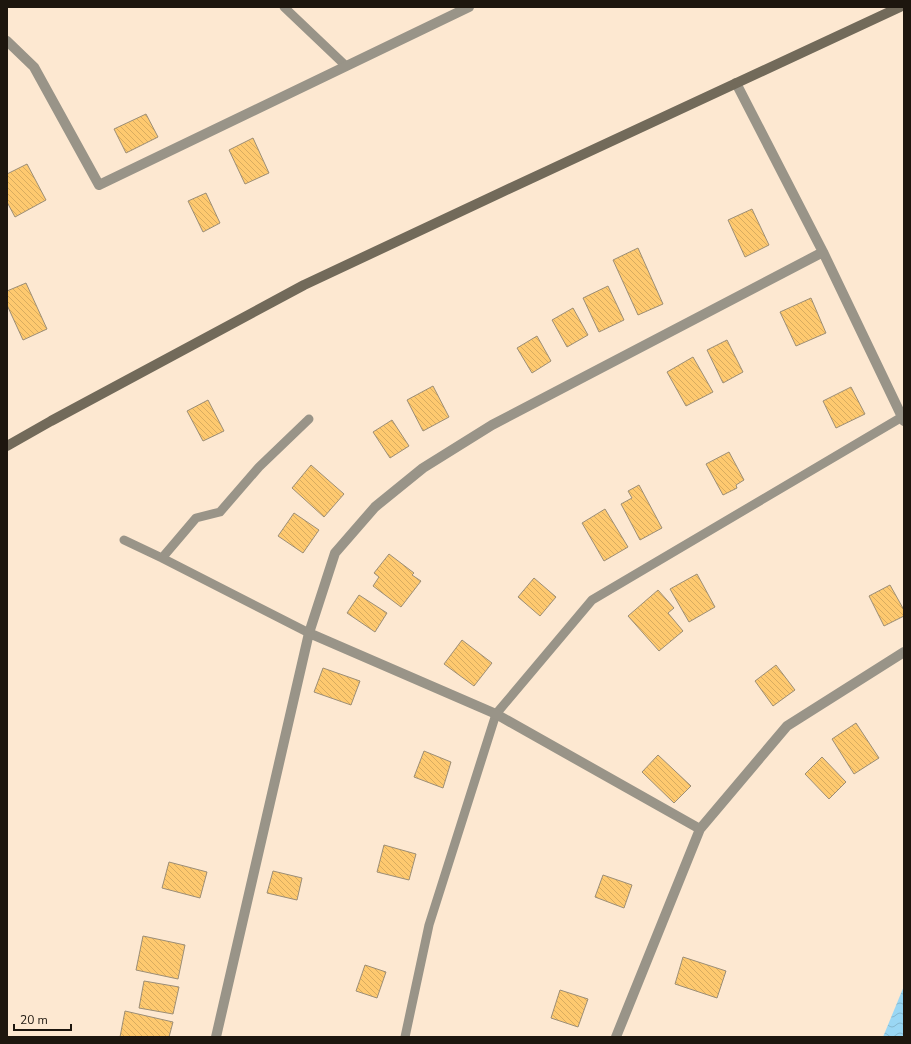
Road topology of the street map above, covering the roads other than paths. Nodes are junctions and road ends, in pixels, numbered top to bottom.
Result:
1 (284, 7) edge
2 (468, 7) edge
3 (900, 7) edge
4 (7, 41) edge
5 (346, 66) junction
6 (736, 83) junction
7 (823, 252) junction
8 (309, 419) dead end
9 (903, 419) edge
10 (7, 446) edge
11 (124, 540) dead end
12 (162, 558) junction
13 (309, 633) junction
14 (904, 652) edge
15 (496, 714) junction
16 (700, 829) junction
17 (216, 1037) edge
18 (405, 1037) edge
19 (616, 1037) edge

1 - 5 lane
2 - 5 street
3 - 6 main road
4 - 5 street
6 - 7 street
6 - 10 main road
7 - 9 street
7 - 13 street
8 - 12 lane
9 - 15 lane
11 - 12 lane
12 - 13 lane
13 - 15 street
13 - 17 street
14 - 16 street
15 - 16 street
15 - 18 lane
16 - 19 street

